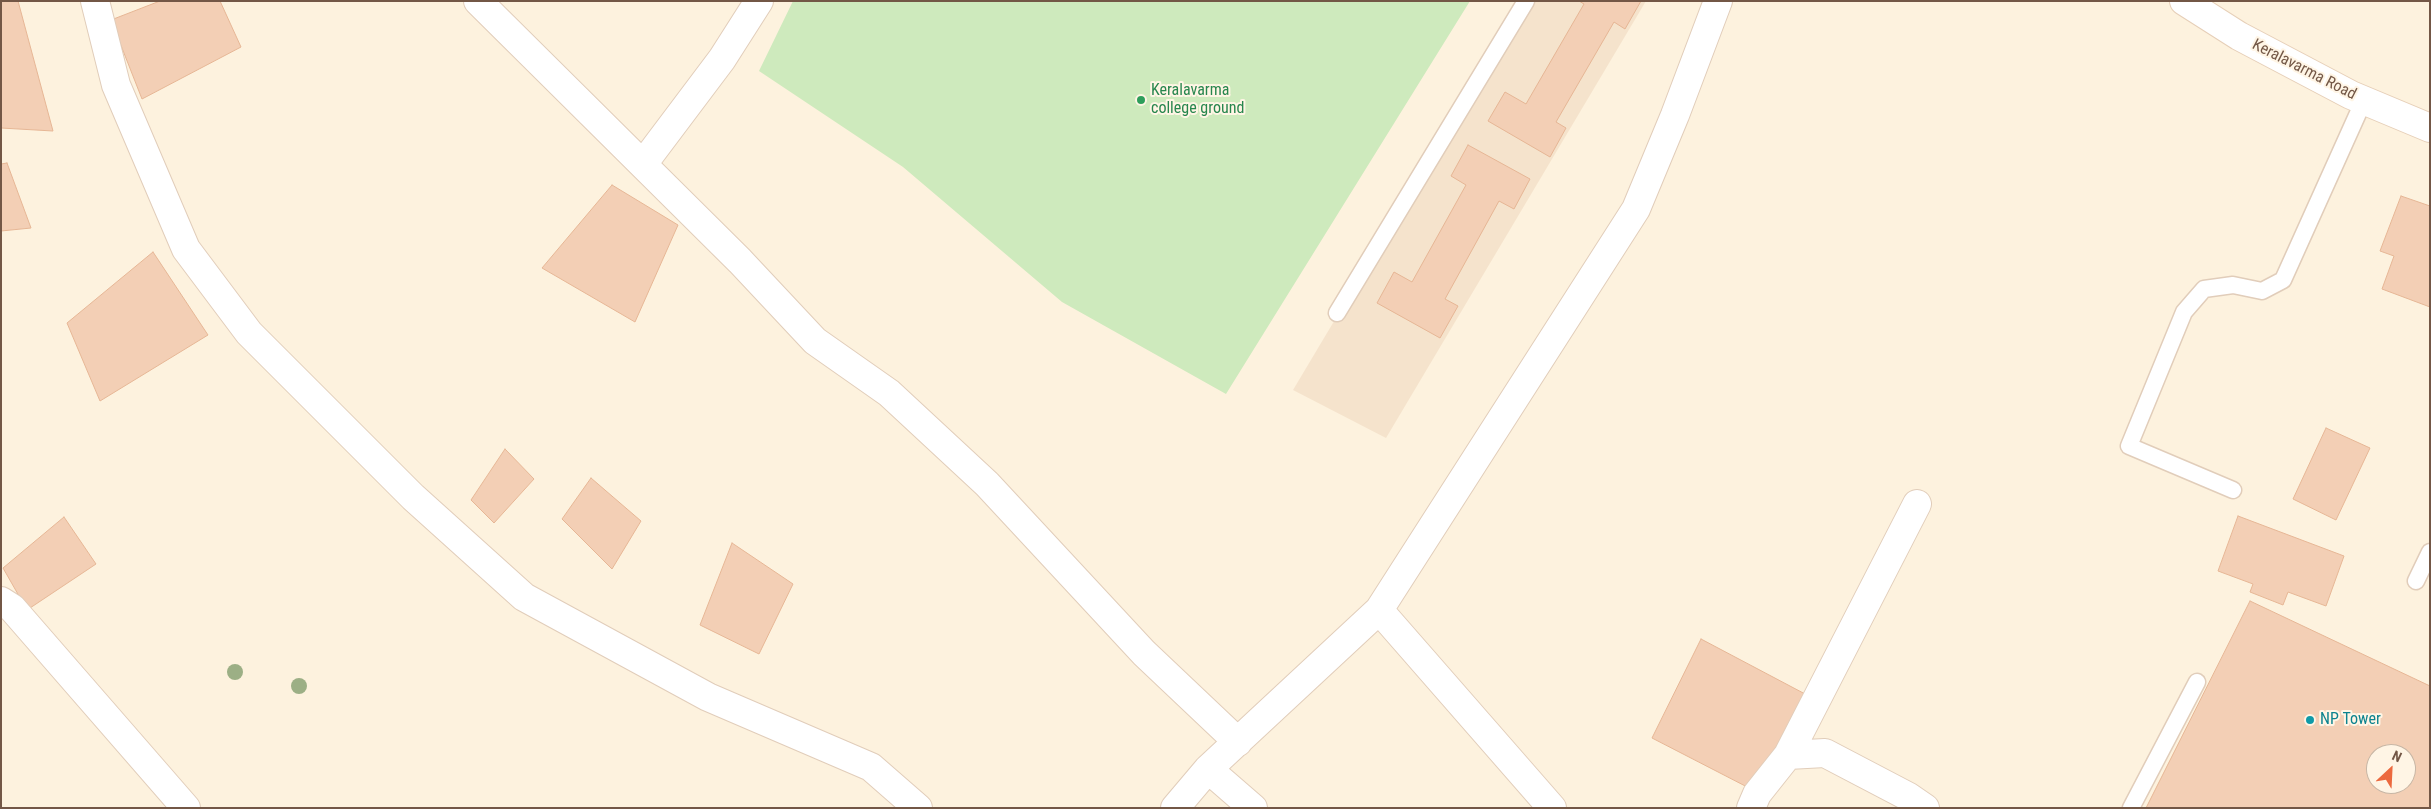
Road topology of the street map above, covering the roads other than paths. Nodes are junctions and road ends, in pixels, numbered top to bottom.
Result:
1 (95, 1) edge
2 (478, 1) edge
3 (759, 1) edge
4 (1526, 1) edge
5 (1718, 1) edge
6 (2184, 1) edge
7 (2364, 100) junction
8 (2430, 128) edge
9 (643, 164) junction
10 (1338, 312) dead end
11 (2233, 490) dead end
12 (1917, 504) dead end
13 (2430, 552) edge
14 (2416, 581) dead end
15 (1, 601) edge
16 (1379, 610) junction
17 (2197, 682) dead end
18 (1238, 742) junction
19 (1788, 754) junction
20 (1208, 769) junction
21 (186, 808) edge
22 (918, 808) edge
23 (1175, 808) edge
24 (1253, 808) edge
25 (1552, 808) edge
26 (1751, 808) edge
27 (1926, 808) edge
28 (2131, 808) edge

1 - 22 street
2 - 9 street
3 - 9 street
4 - 10 lane
5 - 16 street
6 - 7 street, Keralavarma Road
7 - 8 street, Keralavarma Road
7 - 11 lane
9 - 18 street
12 - 19 street
13 - 14 lane
15 - 21 street
16 - 18 street
16 - 25 street
17 - 28 lane
18 - 20 street
19 - 26 street
19 - 27 street
20 - 23 street
20 - 24 street

